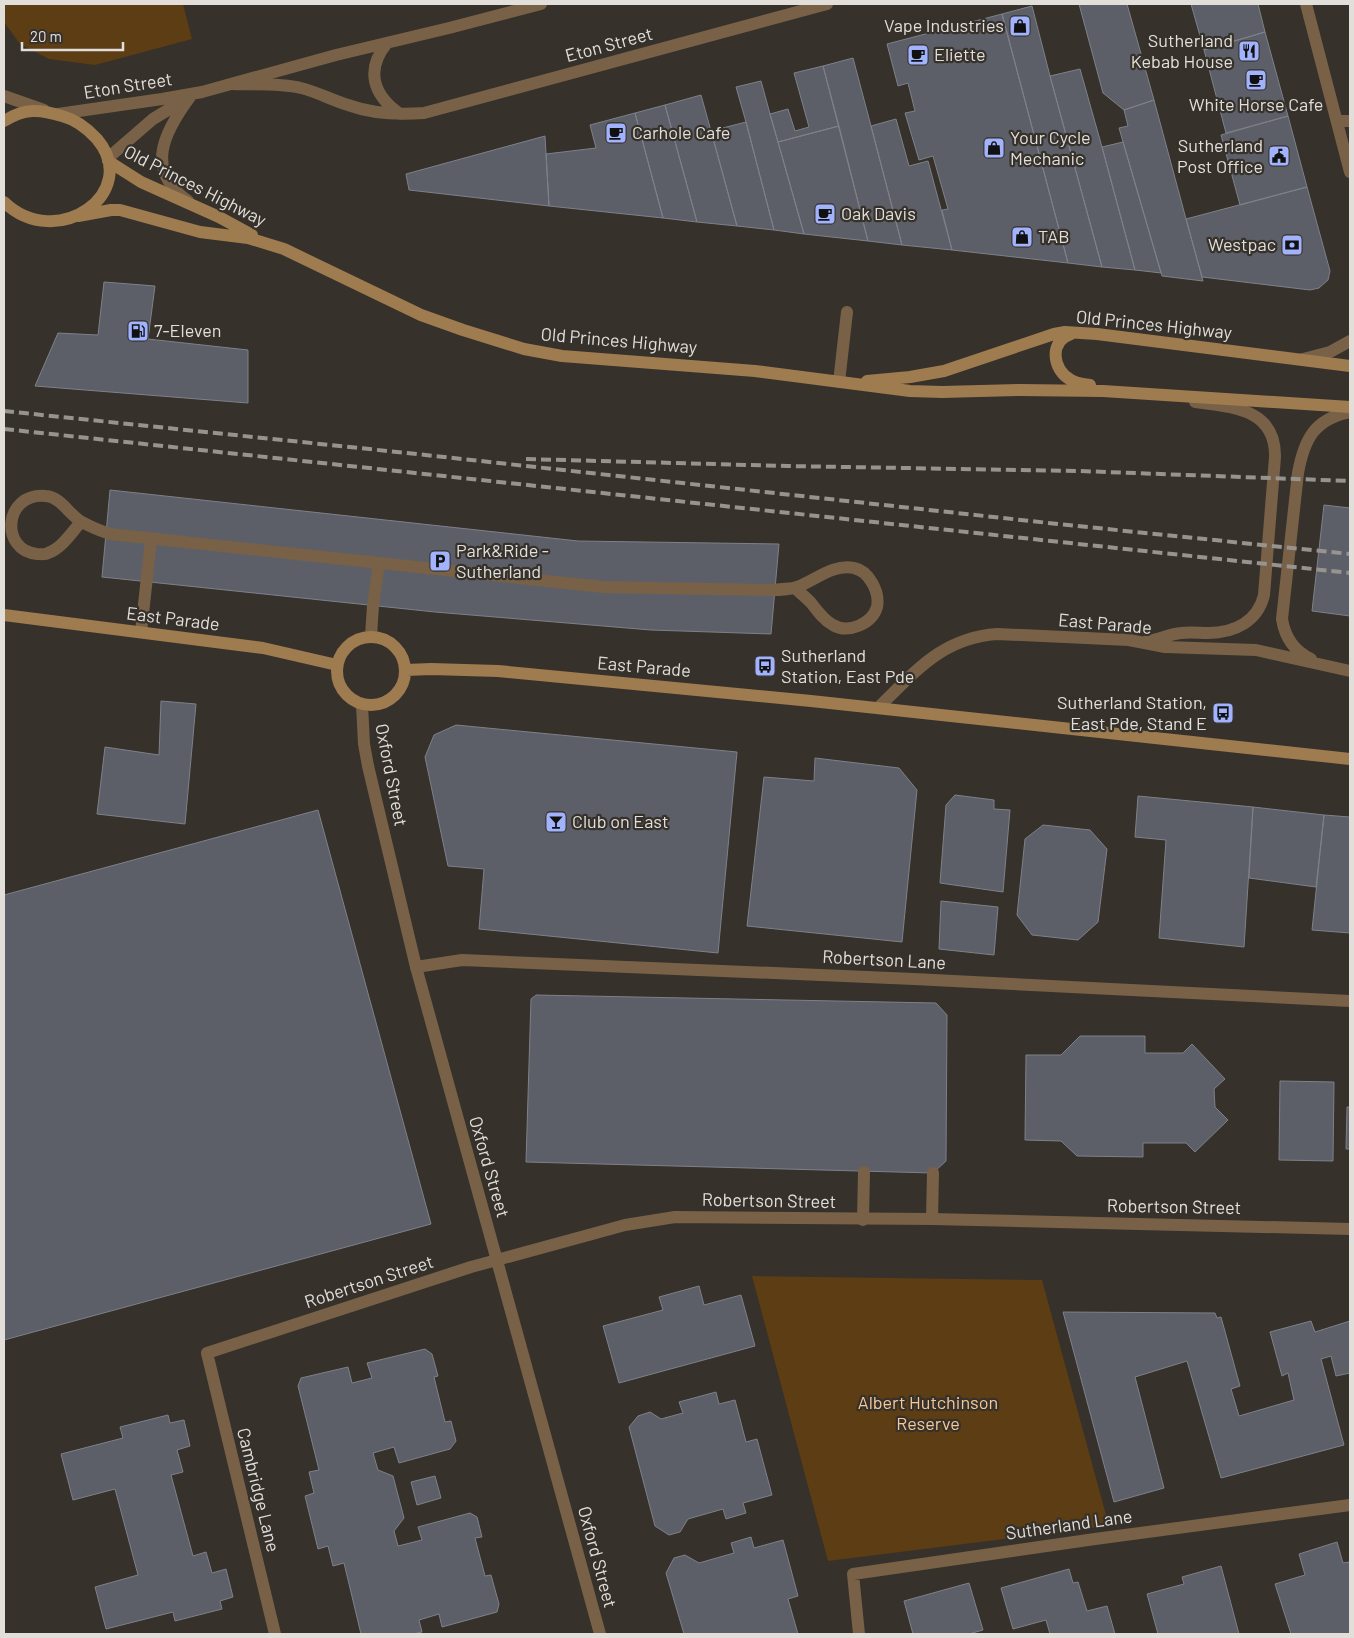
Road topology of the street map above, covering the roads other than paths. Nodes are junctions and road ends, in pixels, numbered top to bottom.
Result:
1 (541, 4) edge
2 (827, 4) edge
3 (1306, 6) edge
4 (387, 43) junction
5 (232, 84) junction
6 (202, 92) junction
7 (4, 96) edge
8 (190, 98) junction
9 (54, 113) junction
10 (400, 114) junction
11 (1350, 120) edge
12 (4, 121) edge
13 (1337, 121) junction
14 (108, 159) junction
15 (1350, 172) edge
16 (7, 206) edge
17 (199, 208) junction
18 (78, 216) junction
19 (265, 242) junction
20 (848, 312) dead end
21 (1081, 333) junction
22 (1350, 341) edge
23 (1296, 360) junction
24 (1350, 366) edge
25 (840, 382) junction
26 (1136, 393) junction
27 (1350, 407) edge
28 (1350, 412) edge
29 (81, 522) junction
30 (151, 540) junction
31 (378, 563) junction
32 (795, 588) junction
33 (4, 616) edge
34 (141, 632) junction
35 (371, 636) junction
36 (1129, 640) junction
37 (337, 665) junction
38 (406, 670) junction
39 (1350, 671) edge
40 (362, 705) junction
41 (878, 707) junction
42 (1350, 759) edge
43 (416, 967) junction
44 (1350, 1001) edge
45 (864, 1172) dead end
46 (933, 1174) dead end
47 (932, 1219) junction
48 (863, 1220) junction
49 (1350, 1229) edge
50 (497, 1260) junction
51 (207, 1353) joint
52 (1350, 1505) edge
53 (275, 1634) edge
54 (600, 1634) edge
55 (859, 1634) edge

1 - 4 street, Eton Street
2 - 10 street, Eton Street
3 - 13 street
4 - 5 street, Eton Street
4 - 10 street
5 - 6 street, Eton Street
5 - 10 street, Eton Street
6 - 8 street, Eton Street
6 - 9 street, Eton Street
7 - 9 street
8 - 14 street, Eton Street
8 - 17 street, Eton Street
9 - 12 street
9 - 14 street
11 - 13 street
13 - 15 street
14 - 17 street, Old Princes Highway
14 - 18 street
16 - 18 street, Old Princes Highway
17 - 19 street, Old Princes Highway
18 - 19 street, Old Princes Highway
19 - 25 street, Old Princes Highway
20 - 25 street
21 - 23 street, Old Princes Highway
21 - 25 street, Old Princes Highway
21 - 26 street
22 - 23 street
23 - 24 street, Old Princes Highway
25 - 26 street, Old Princes Highway
26 - 27 street, Old Princes Highway
26 - 36 street
28 - 39 street
29 - 29 street
29 - 30 street
30 - 31 street
30 - 34 street
31 - 32 street
31 - 35 street
32 - 32 street
33 - 34 street, East Parade
34 - 37 street, East Parade
35 - 37 street
35 - 38 street
36 - 39 street, East Parade
36 - 41 street, East Parade
37 - 40 street
38 - 40 street
38 - 41 street, East Parade
40 - 43 street, Oxford Street
41 - 42 street, East Parade
43 - 44 street, Robertson Lane
43 - 50 street, Oxford Street
45 - 48 street
46 - 47 street
47 - 48 street, Robertson Street
47 - 49 street, Robertson Street
48 - 50 street, Robertson Street
50 - 51 street, Robertson Street
50 - 54 street, Oxford Street
51 - 53 street, Cambridge Lane
52 - 55 street, Sutherland Lane

